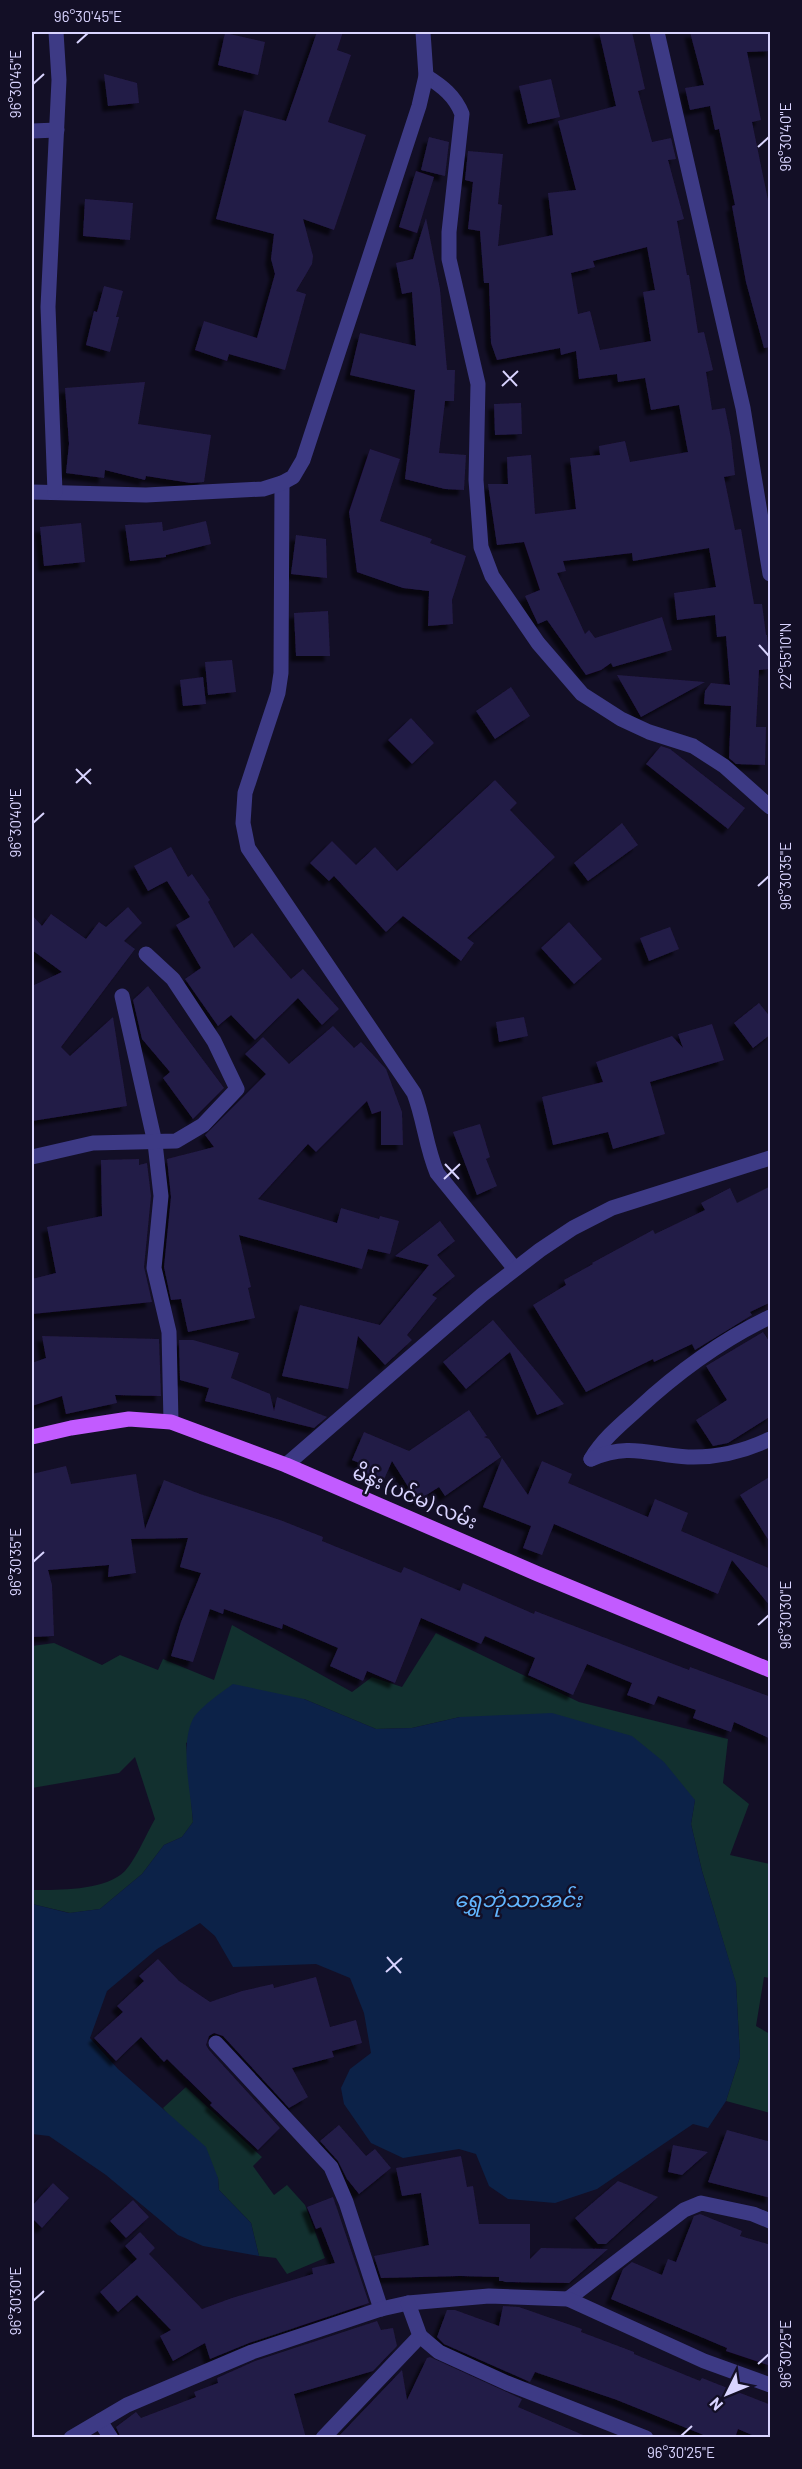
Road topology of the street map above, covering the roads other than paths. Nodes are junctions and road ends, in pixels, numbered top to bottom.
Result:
1 (56, 32) edge
2 (423, 32) edge
3 (657, 32) edge
4 (426, 76) junction
5 (57, 130) junction
6 (32, 131) edge
7 (282, 483) junction
8 (32, 492) edge
9 (54, 492) junction
10 (771, 574) edge
11 (771, 807) edge
12 (146, 954) dead end
13 (122, 996) dead end
14 (154, 1143) junction
15 (32, 1156) edge
16 (771, 1158) edge
17 (515, 1269) junction
18 (771, 1317) edge
19 (171, 1422) junction
20 (32, 1437) edge
21 (771, 1439) edge
22 (286, 1464) junction
23 (771, 1670) edge
24 (216, 2043) dead end
25 (771, 2221) edge
26 (568, 2299) junction
27 (408, 2303) junction
28 (381, 2309) junction
29 (420, 2336) junction
30 (771, 2385) edge
31 (100, 2421) junction
32 (620, 2433) edge
33 (71, 2438) edge
34 (111, 2438) edge
35 (323, 2438) edge
36 (646, 2438) edge

1 - 5 street
2 - 4 street
3 - 10 street
4 - 7 street
4 - 11 street
5 - 6 street
5 - 9 street
7 - 9 street
7 - 17 street
8 - 9 street
12 - 14 street
13 - 14 street
14 - 15 street
14 - 19 street
16 - 17 street
17 - 22 street
18 - 21 street
19 - 20 main road, မိန်း (ပင်မ) လမ်း
19 - 22 main road, မိန်း (ပင်မ) လမ်း
22 - 23 main road, မိန်း (ပင်မ) လမ်း
24 - 28 street
25 - 26 street
26 - 27 street
26 - 30 street
27 - 28 street
27 - 29 street
28 - 31 street
29 - 32 street
29 - 35 street
31 - 33 street
31 - 34 street
32 - 36 street

